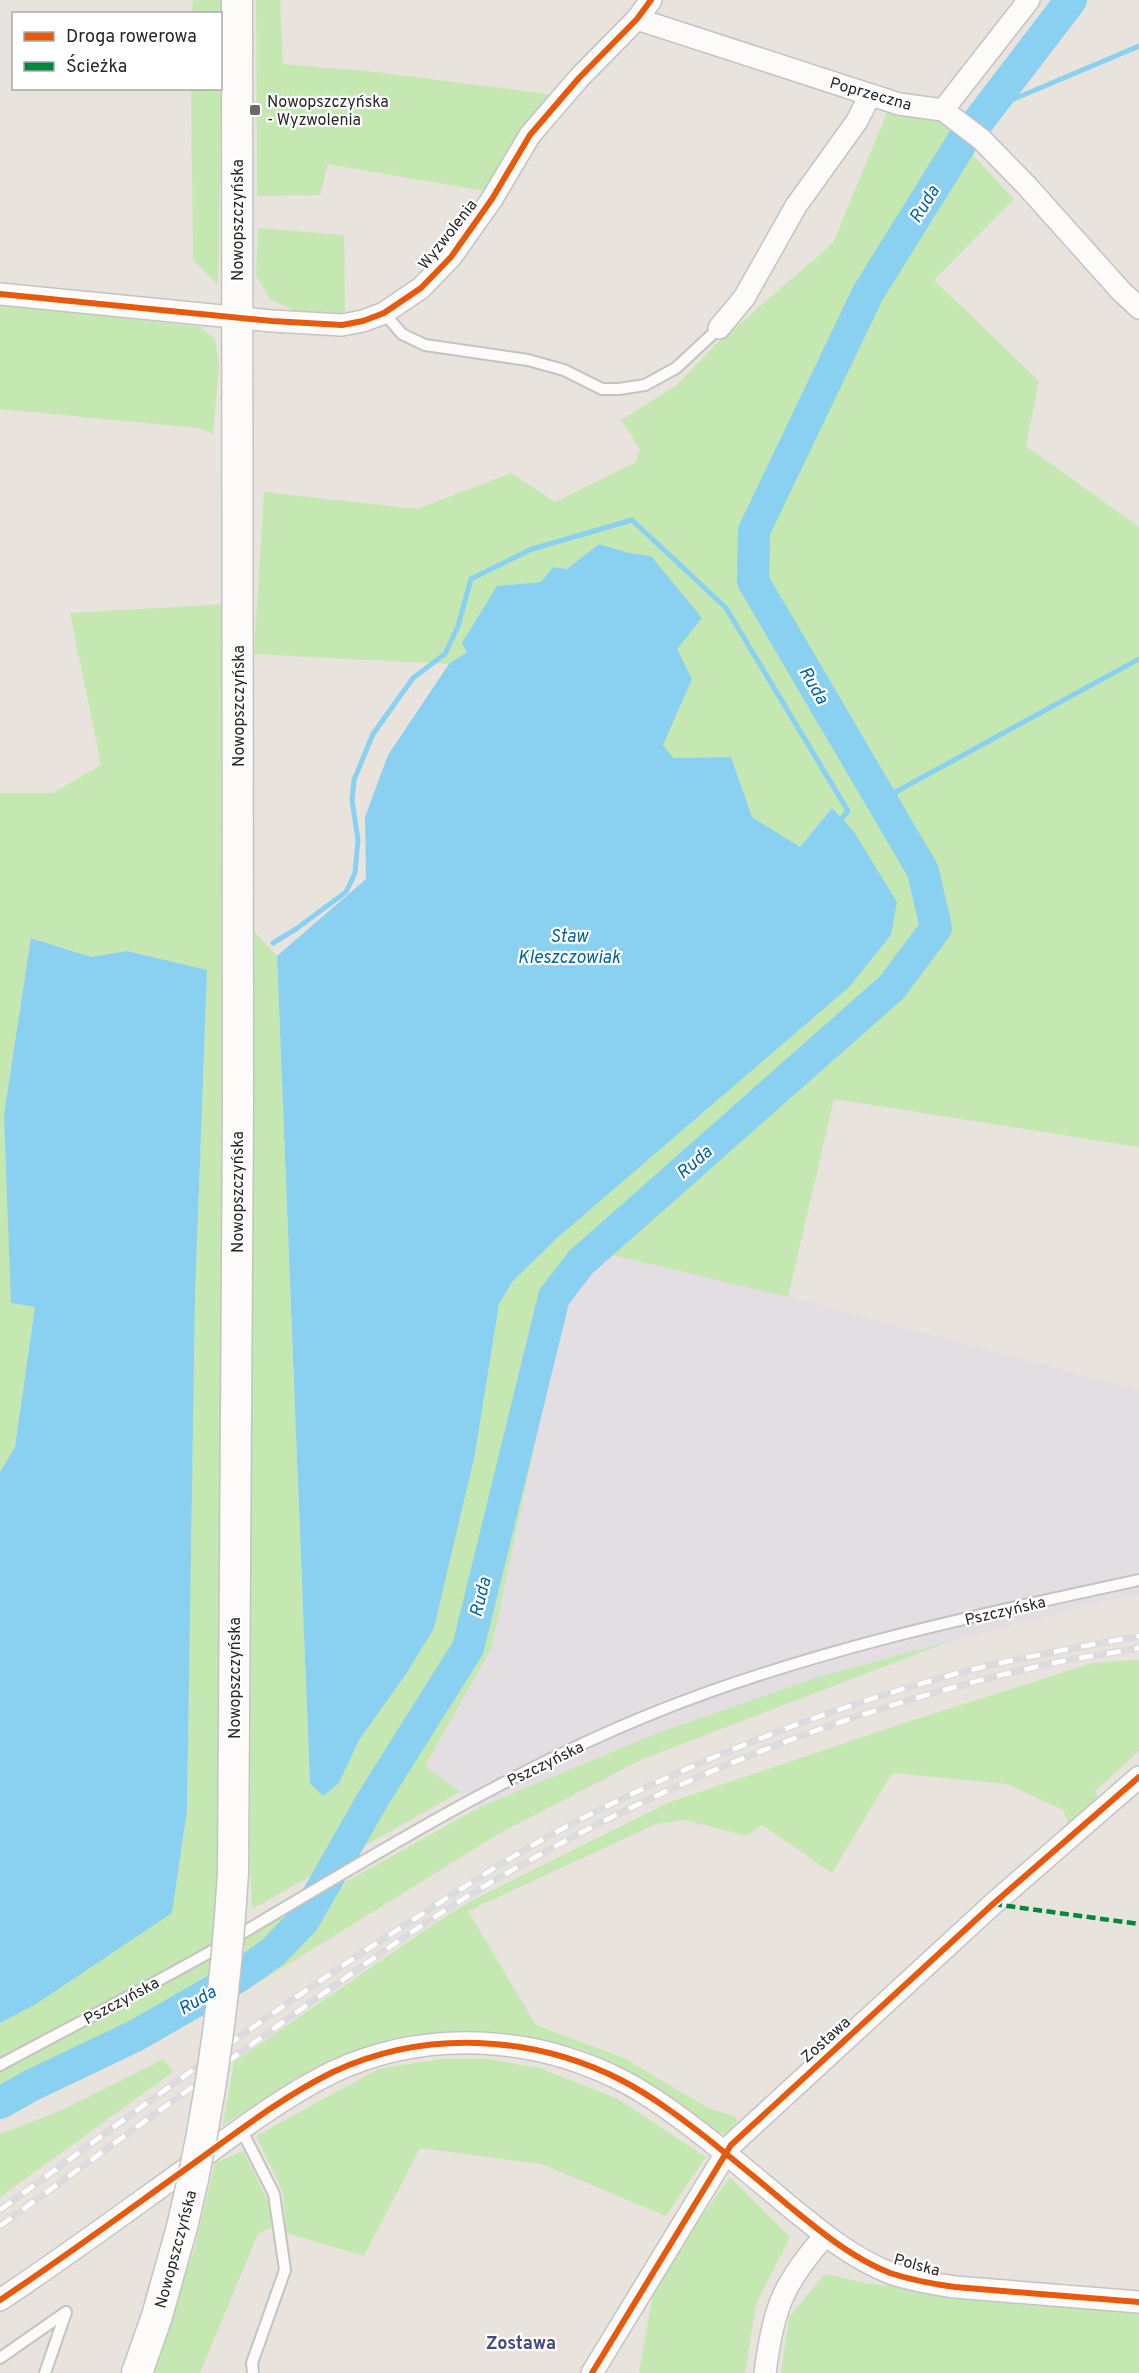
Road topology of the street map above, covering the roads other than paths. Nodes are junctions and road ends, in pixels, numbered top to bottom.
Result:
1 (237, 0) edge
2 (651, 0) edge
3 (1029, 0) edge
4 (637, 19) junction
5 (870, 95) junction
6 (943, 110) junction
7 (0, 294) edge
8 (1139, 308) edge
9 (384, 313) junction
10 (236, 317) junction
11 (719, 328) joint
12 (1139, 1581) edge
13 (1139, 1777) edge
14 (0, 2065) edge
15 (241, 2129) junction
16 (725, 2153) junction
17 (825, 2236) junction
18 (0, 2300) edge
19 (1139, 2302) edge
20 (0, 2358) edge
21 (45, 2373) edge
22 (137, 2373) edge
23 (253, 2373) edge
24 (592, 2373) edge
25 (765, 2373) edge

1 - 10 main road, Nowopszczyńska
2 - 4 street, Wyzwolenia
3 - 6 street
4 - 5 street, Poprzeczna
4 - 9 street, Wyzwolenia
5 - 6 street, Poprzeczna
5 - 11 street
6 - 8 street, Poprzeczna
7 - 10 street, Wyzwolenia
9 - 10 street, Wyzwolenia
9 - 11 lane
10 - 22 main road, Nowopszczyńska, bridge
12 - 14 lane, Pszczyńska
13 - 16 street, Zostawa
15 - 16 street, Polska
15 - 18 street, Polska
15 - 23 lane
16 - 17 street, Polska
16 - 24 street, Zostawa
17 - 19 street, Polska
17 - 25 street
20 - 21 lane

